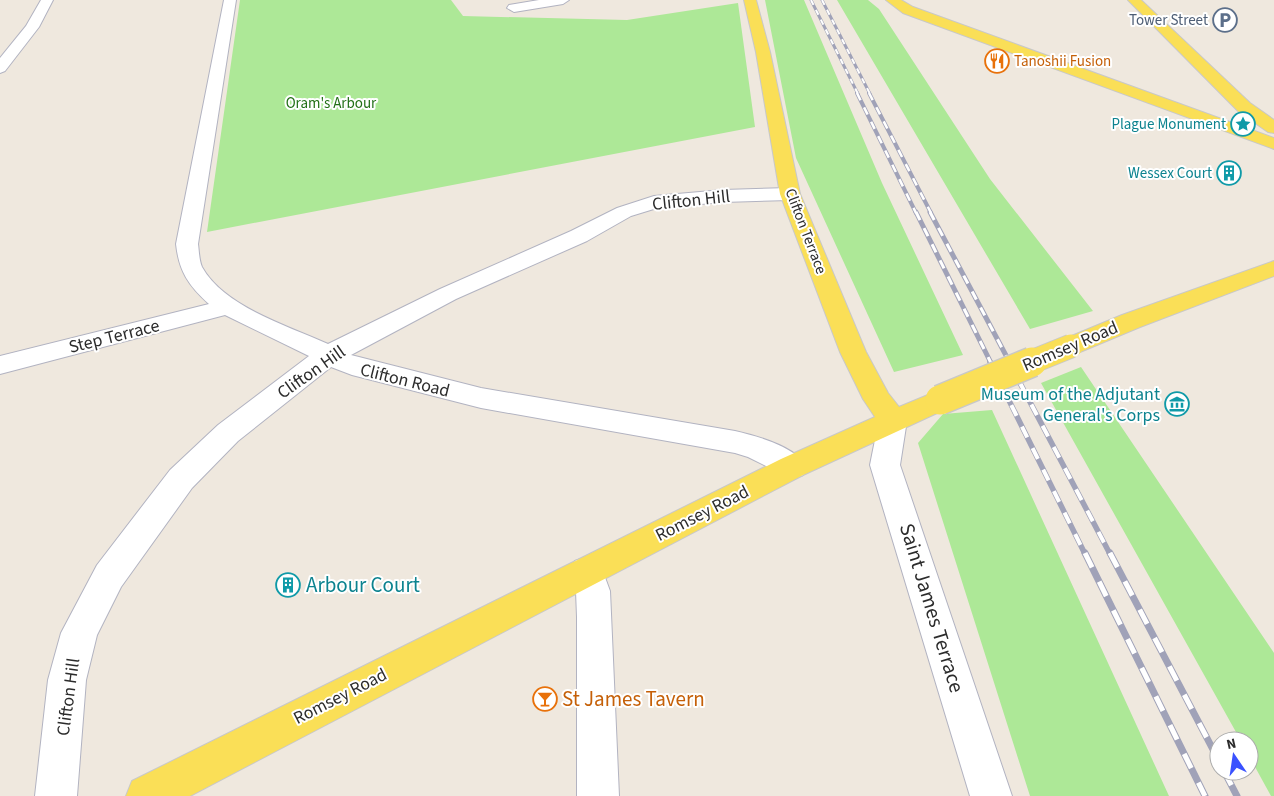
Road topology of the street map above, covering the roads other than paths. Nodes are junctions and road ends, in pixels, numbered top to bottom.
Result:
1 (47, 0) edge
2 (230, 0) edge
3 (563, 0) edge
4 (750, 0) edge
5 (892, 0) edge
6 (1134, 0) edge
7 (514, 8) dead end
8 (0, 68) edge
9 (1244, 107) junction
10 (1192, 114) junction
11 (1274, 128) edge
12 (1274, 144) edge
13 (790, 194) junction
14 (1274, 268) edge
15 (227, 307) junction
16 (327, 356) junction
17 (0, 365) edge
18 (892, 420) junction
19 (792, 466) junction
20 (587, 572) junction
21 (56, 796) edge
22 (146, 796) edge
23 (598, 796) edge
24 (992, 796) edge

1 - 8 street
2 - 15 street, Clifton Road
3 - 7 street
4 - 13 main road, Clifton Terrace
5 - 10 main road
6 - 9 main road
9 - 10 main road
9 - 11 main road
10 - 12 main road
13 - 16 street, Clifton Hill
13 - 18 main road, Clifton Terrace
14 - 18 main road, Romsey Road, bridge
15 - 16 street, Clifton Road
15 - 17 street, Step Terrace
16 - 19 street, Clifton Road
16 - 21 street, Clifton Hill
18 - 19 main road, Romsey Road
18 - 24 street, Saint James Terrace
19 - 20 main road, Romsey Road
20 - 22 main road, Romsey Road
20 - 23 street

